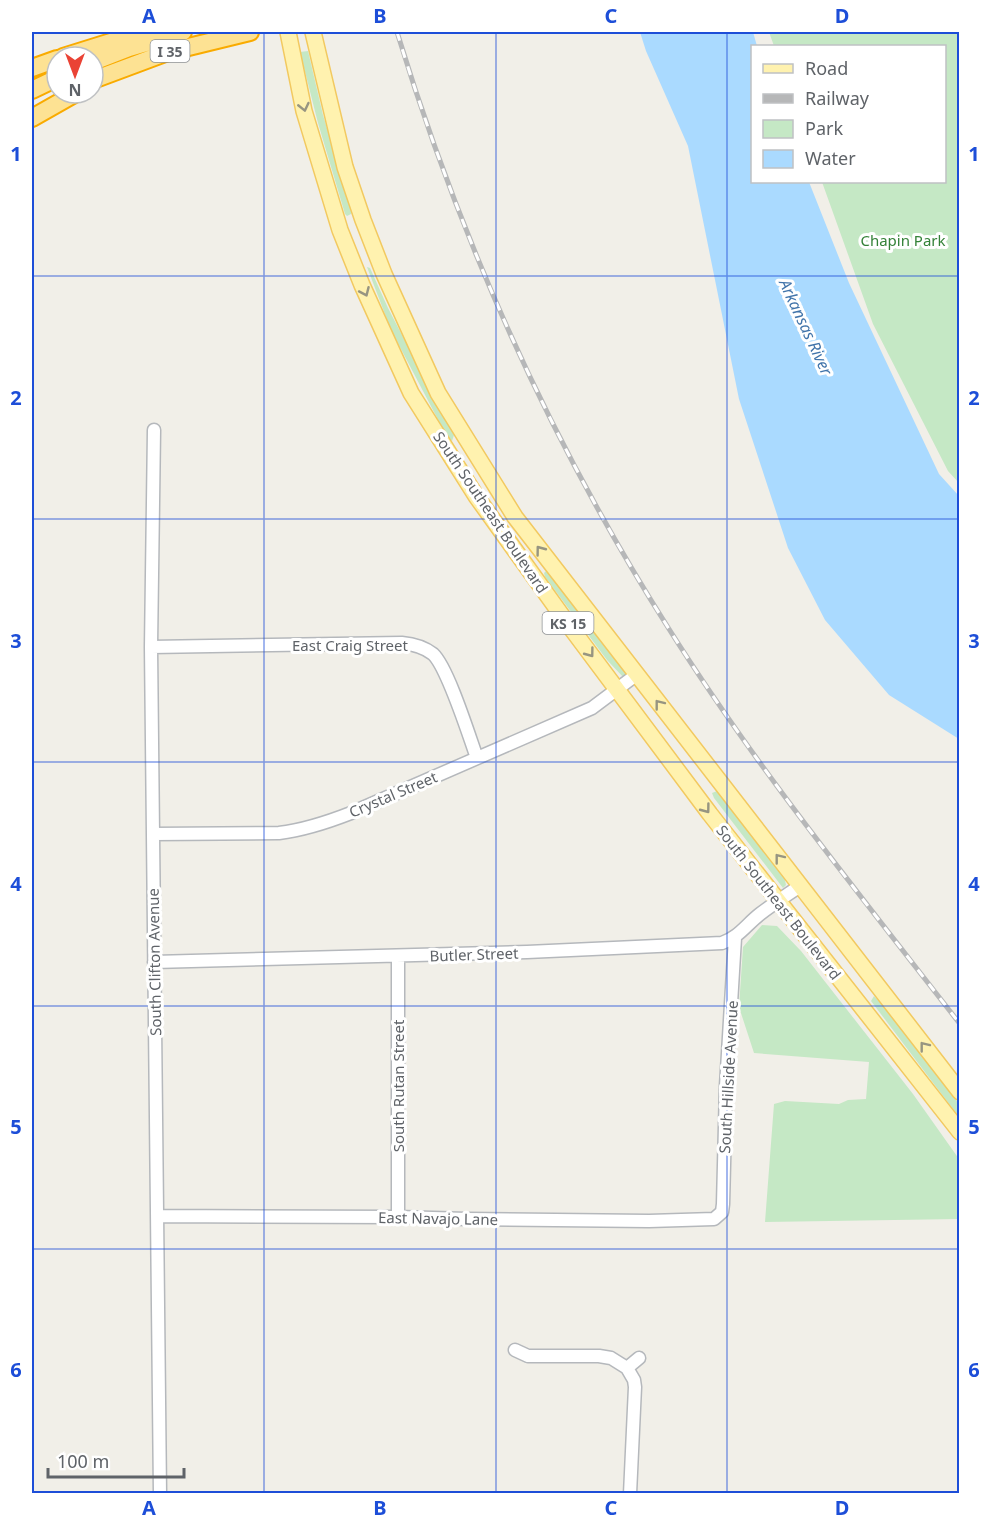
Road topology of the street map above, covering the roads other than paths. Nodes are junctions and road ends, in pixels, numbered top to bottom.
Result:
1 (143, 32) edge
2 (183, 32) edge
3 (250, 32) edge
4 (288, 32) edge
5 (314, 39) edge
6 (101, 45) edge
7 (105, 57) edge
8 (105, 75) edge
9 (55, 105) edge
10 (32, 118) edge
11 (154, 430) dead end
12 (151, 647) junction
13 (636, 675) junction
14 (618, 691) junction
15 (477, 758) junction
16 (153, 834) junction
17 (801, 886) junction
18 (778, 901) junction
19 (735, 938) junction
20 (398, 956) junction
21 (154, 962) junction
22 (960, 1092) edge
23 (960, 1132) edge
24 (157, 1215) junction
25 (719, 1216) joint
26 (398, 1217) junction
27 (515, 1350) dead end
28 (639, 1358) dead end
29 (627, 1368) junction
30 (160, 1494) edge
31 (630, 1494) edge

1 - 6 highway
2 - 7 highway, I 35
3 - 8 highway, I 35
4 -> 14 main road, South Southeast Boulevard / KS 15
13 -> 5 main road, South Southeast Boulevard / KS 15
9 - 10 highway
11 - 12 street, South Clifton Avenue
12 - 15 street, East Craig Street
12 - 16 street, South Clifton Avenue
13 - 14 street, Crystal Street
17 -> 13 main road, South Southeast Boulevard / KS 15
14 - 15 street, Crystal Street
14 -> 18 main road, South Southeast Boulevard / KS 15
15 - 16 street, Crystal Street
16 - 21 street, South Clifton Avenue
17 - 18 street
22 -> 17 main road, South Southeast Boulevard / KS 15
18 - 19 street
18 - 23 main road, South Southeast Boulevard / KS 15
19 - 20 street, Butler Street
19 - 25 street, South Hillside Avenue
20 - 21 street, Butler Street
20 - 26 street, South Rutan Street
21 - 24 street, South Clifton Avenue
24 - 26 street, East Navajo Lane
24 - 30 street, South Clifton Avenue
25 - 26 street, East Navajo Lane
27 - 29 street
28 - 29 street
29 - 31 street

